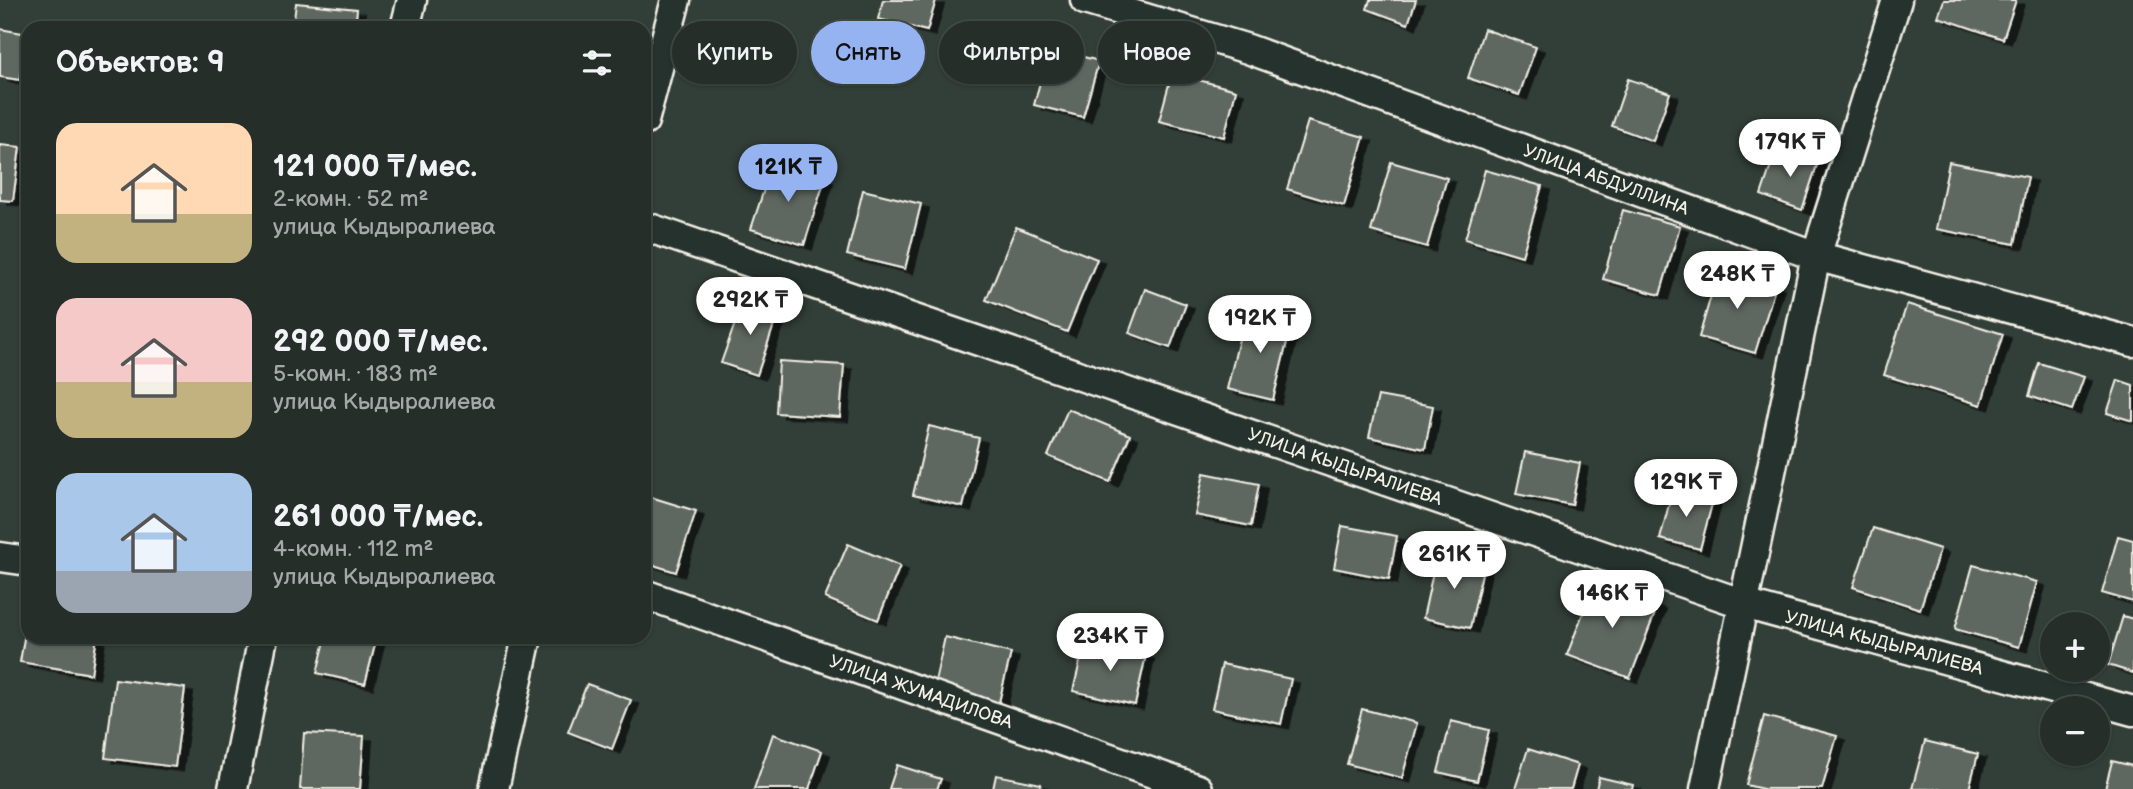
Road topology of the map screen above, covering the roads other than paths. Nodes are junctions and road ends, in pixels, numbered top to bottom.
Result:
1 (412, 0) edge
2 (676, 0) edge
3 (1085, 0) edge
4 (1897, 0) edge
5 (407, 21) edge
6 (651, 95) edge
7 (651, 228) edge
8 (1815, 256) junction
9 (2133, 342) edge
10 (0, 557) edge
11 (21, 560) edge
12 (651, 596) edge
13 (1744, 604) junction
14 (262, 644) edge
15 (525, 644) edge
16 (2133, 711) edge
17 (233, 789) edge
18 (494, 789) edge
19 (1198, 789) edge
20 (1705, 789) edge

1 - 5 street
2 - 6 street
3 - 8 street, УЛИЦА АБДУЛЛИНА
4 - 8 street
7 - 13 street, УЛИЦА КЫДЫРАЛИЕВА
8 - 9 street, УЛИЦА АБДУЛЛИНА
8 - 13 street
10 - 11 street
12 - 19 street, УЛИЦА ЖУМАДИЛОВА
13 - 16 street, УЛИЦА КЫДЫРАЛИЕВА
13 - 20 street
14 - 17 street
15 - 18 street

